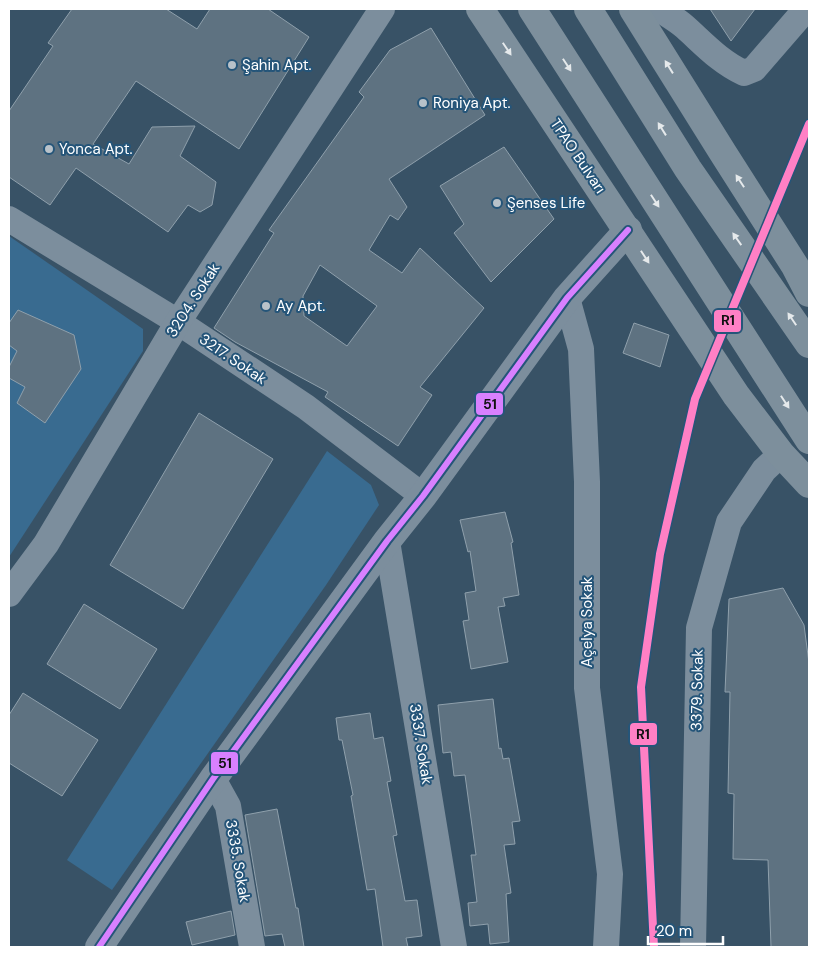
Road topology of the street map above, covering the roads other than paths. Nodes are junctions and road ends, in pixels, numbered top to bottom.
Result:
1 (382, 9) edge
2 (480, 9) edge
3 (532, 9) edge
4 (588, 9) edge
5 (633, 9) edge
6 (659, 9) edge
7 (806, 9) edge
8 (9, 219) edge
9 (628, 230) junction
10 (809, 293) edge
11 (567, 298) junction
12 (178, 322) junction
13 (809, 344) edge
14 (809, 440) edge
15 (780, 454) junction
16 (809, 484) edge
17 (423, 496) junction
18 (387, 541) junction
19 (9, 594) edge
20 (213, 779) junction
21 (99, 947) edge
22 (252, 947) edge
23 (454, 947) edge
24 (606, 947) edge
25 (693, 947) edge

1 - 12 street, 3204. Sokak
2 -> 9 highway, TPAO Bulvarı
3 -> 14 highway
13 -> 4 highway
10 -> 5 highway
6 - 7 street
8 - 12 street, 3217. Sokak
9 - 11 street
9 -> 15 highway, TPAO Bulvarı
11 - 17 street
11 - 24 street, Açelya Sokak
12 - 17 street, 3217. Sokak
12 - 19 street, 3204. Sokak
15 - 16 highway, TPAO Bulvarı
15 - 25 street, 3379. Sokak
17 - 18 street
18 - 20 street
18 - 23 street, 3337. Sokak
20 - 21 street
20 - 22 street, 3335. Sokak

